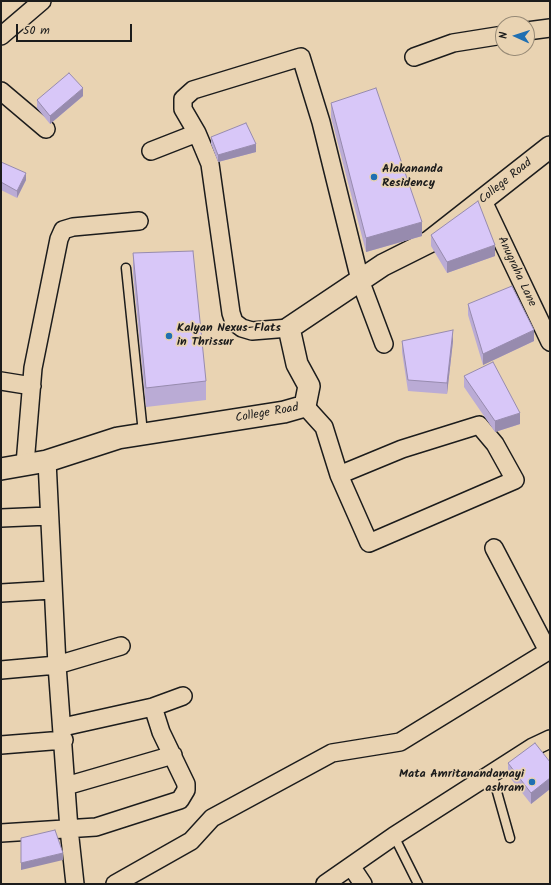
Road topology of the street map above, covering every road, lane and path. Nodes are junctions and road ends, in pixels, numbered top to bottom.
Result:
1 (42, 1) edge
2 (550, 28) edge
3 (535, 30) edge
4 (1, 36) edge
5 (495, 36) edge
6 (414, 57) dead end
7 (1, 91) edge
8 (46, 129) dead end
9 (197, 133) junction
10 (550, 147) edge
11 (151, 151) dead end
12 (483, 201) junction
13 (139, 221) dead end
14 (126, 268) dead end
15 (360, 280) junction
16 (289, 328) junction
17 (550, 342) edge
18 (384, 344) dead end
19 (1, 380) edge
20 (32, 386) junction
21 (305, 406) junction
22 (143, 434) junction
23 (46, 461) junction
24 (25, 464) junction
25 (1, 468) edge
26 (339, 474) junction
27 (49, 516) junction
28 (1, 518) edge
29 (494, 548) dead end
30 (52, 590) junction
31 (1, 593) edge
32 (121, 646) dead end
33 (549, 650) edge
34 (57, 665) junction
35 (1, 670) edge
36 (183, 696) dead end
37 (153, 707) junction
38 (63, 734) junction
39 (550, 739) edge
40 (1, 745) edge
41 (173, 755) junction
42 (492, 774) junction
43 (66, 786) junction
44 (69, 829) junction
45 (1, 833) edge
46 (394, 836) junction
47 (510, 838) dead end
48 (351, 866) junction
49 (75, 884) edge
50 (115, 884) edge
51 (325, 884) edge
52 (363, 884) edge
53 (418, 884) edge

1 - 4 street
2 - 3 street
5 - 6 street
7 - 8 street
9 - 11 street
9 - 15 street
9 - 16 street
10 - 12 street, College Road
12 - 15 street, College Road
12 - 17 street, Anugraha Lane
13 - 20 street
14 - 22 lane
15 - 16 street, College Road
15 - 18 street
16 - 21 street, College Road
19 - 20 street
20 - 24 street
21 - 22 street, College Road
21 - 26 street
22 - 23 street, College Road
23 - 24 street, College Road
23 - 27 street
24 - 25 street, College Road
26 - 26 street
27 - 28 street
27 - 30 street
29 - 33 street
30 - 31 street
30 - 34 street
32 - 34 street
33 - 50 street
34 - 35 street
34 - 38 street
36 - 37 street
37 - 38 street
37 - 41 street
38 - 40 street
38 - 43 street
39 - 42 street
41 - 43 street
41 - 44 street
42 - 46 street
42 - 47 lane
43 - 44 street
44 - 45 street
44 - 49 street
46 - 48 street
46 - 53 lane
48 - 51 street
48 - 52 street

